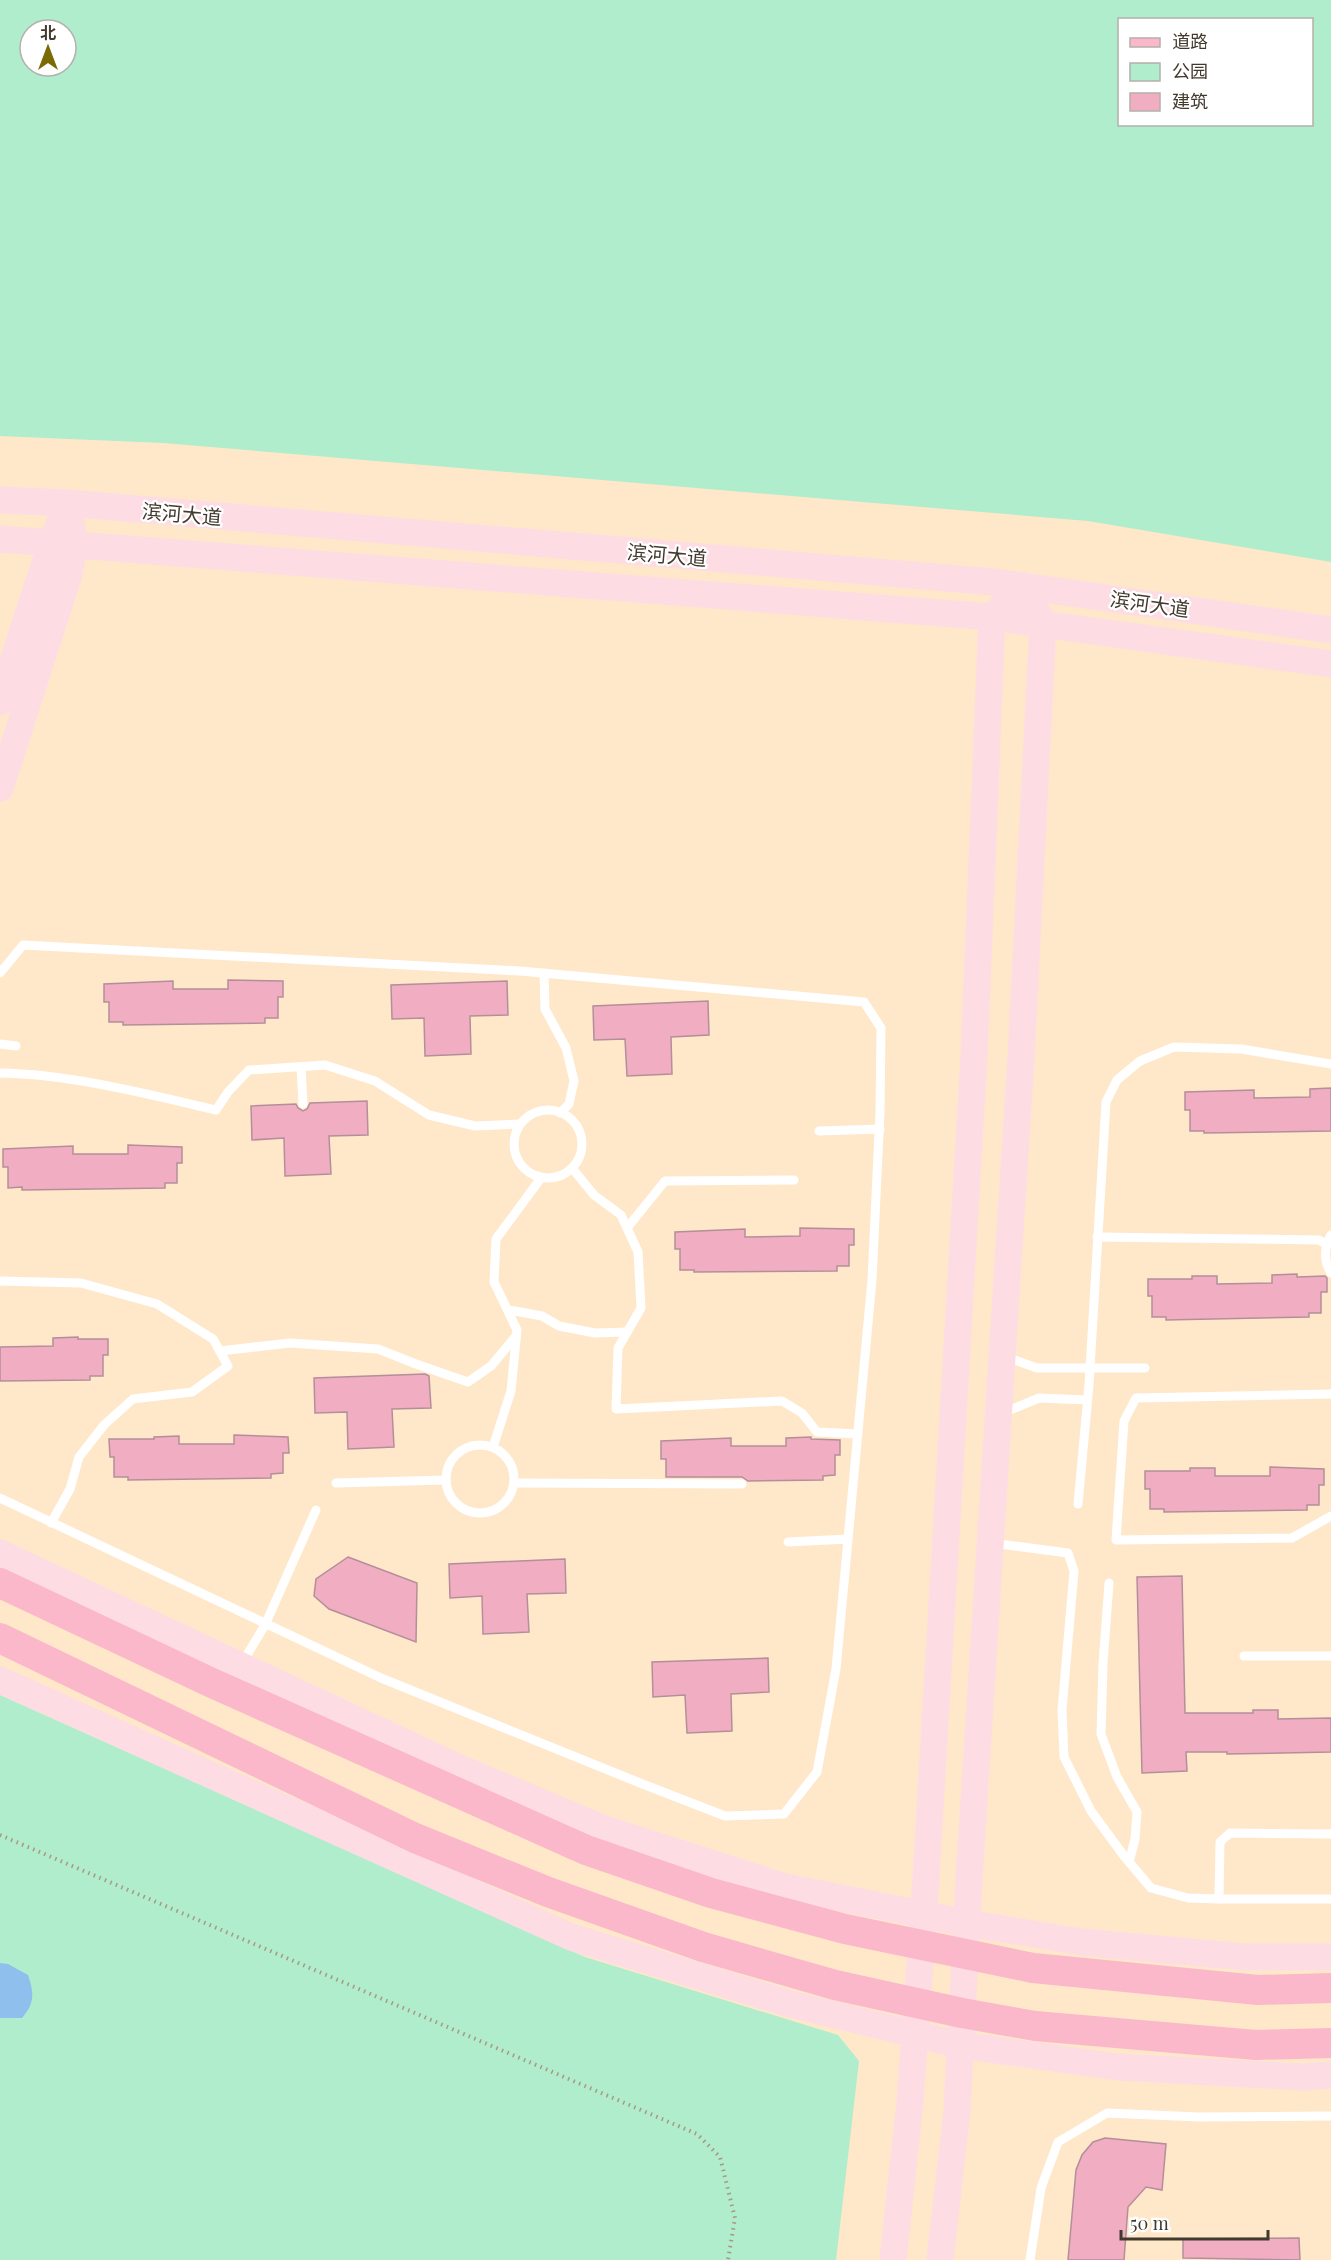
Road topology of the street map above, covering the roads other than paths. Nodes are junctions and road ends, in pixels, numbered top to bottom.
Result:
1 (0, 500) edge
2 (67, 503) junction
3 (0, 539) edge
4 (63, 544) junction
5 (1022, 585) junction
6 (992, 617) junction
7 (1043, 623) junction
8 (1331, 630) edge
9 (1331, 664) edge
10 (0, 702) edge
11 (0, 788) edge
12 (0, 973) edge
13 (543, 973) junction
14 (0, 1044) edge
15 (16, 1046) dead end
16 (1331, 1064) edge
17 (301, 1066) junction
18 (0, 1073) edge
19 (303, 1104) dead end
20 (560, 1113) junction
21 (520, 1124) junction
22 (880, 1129) junction
23 (819, 1131) dead end
24 (572, 1168) junction
25 (541, 1178) junction
26 (794, 1180) dead end
27 (627, 1228) junction
28 (1097, 1237) junction
29 (1329, 1239) edge
30 (1331, 1272) edge
31 (0, 1281) edge
32 (508, 1310) junction
33 (627, 1332) junction
34 (516, 1336) junction
35 (220, 1351) junction
36 (1002, 1355) junction
37 (1145, 1368) dead end
38 (1090, 1369) junction
39 (1331, 1394) edge
40 (1087, 1401) junction
41 (998, 1414) junction
42 (858, 1434) junction
43 (493, 1447) junction
44 (446, 1480) junction
45 (336, 1483) dead end
46 (514, 1483) junction
47 (742, 1484) dead end
48 (0, 1498) edge
49 (1078, 1504) dead end
50 (316, 1510) dead end
51 (1331, 1515) edge
52 (51, 1523) junction
53 (848, 1539) junction
54 (788, 1542) dead end
55 (990, 1542) junction
56 (0, 1553) edge
57 (0, 1583) edge
58 (1109, 1583) dead end
59 (265, 1625) junction
60 (0, 1638) edge
61 (1244, 1656) dead end
62 (1331, 1656) edge
63 (233, 1678) junction
64 (0, 1680) edge
65 (1331, 1834) edge
66 (1129, 1862) junction
67 (1219, 1899) junction
68 (1331, 1899) edge
69 (923, 1914) junction
70 (967, 1923) junction
71 (921, 1946) junction
72 (965, 1955) junction
73 (1331, 1957) edge
74 (1331, 1988) edge
75 (917, 2003) junction
76 (962, 2013) junction
77 (915, 2035) junction
78 (1331, 2043) edge
79 (960, 2045) junction
80 (1331, 2075) edge
81 (1331, 2116) edge
82 (893, 2260) edge
83 (940, 2260) edge
84 (1030, 2260) edge

1 - 2 street, 滨河大道
2 - 4 street
2 - 5 street, 滨河大道
3 - 4 street, 滨河大道
4 - 6 street, 滨河大道
4 - 10 street
4 - 11 street
5 - 6 street
5 - 7 street
5 - 8 street, 滨河大道
6 - 7 street, 滨河大道
6 - 69 street
7 - 9 street, 滨河大道
7 - 36 street
12 - 13 lane
13 - 20 lane
13 - 22 lane
14 - 15 lane
16 - 28 lane
17 - 18 lane
17 - 19 lane
17 - 21 lane
20 - 21 lane
20 - 24 lane
21 - 25 lane
22 - 23 lane
22 - 42 lane
24 - 25 lane
24 - 27 lane
25 - 32 lane
26 - 27 lane
27 - 33 lane
28 - 29 lane
28 - 38 lane
29 - 30 lane
31 - 35 lane
32 - 33 lane
32 - 34 lane
33 - 42 lane
34 - 35 lane
34 - 43 lane
35 - 52 lane
36 - 38 lane
36 - 41 street
37 - 38 lane
38 - 40 lane
39 - 51 lane
40 - 41 lane
40 - 49 lane
41 - 55 street
42 - 53 lane
43 - 44 lane
43 - 46 lane
44 - 45 lane
44 - 46 lane
46 - 47 lane
48 - 52 lane
50 - 59 lane
52 - 59 lane
53 - 54 lane
53 - 59 lane
55 - 66 lane
55 - 70 street
56 - 63 street
57 - 63 main road
58 - 66 lane
59 - 63 lane
60 - 75 main road
61 - 62 lane
63 - 69 street
63 - 71 main road
64 - 77 street
65 - 67 lane
66 - 67 lane
67 - 68 lane
69 - 70 street
69 - 71 street
70 - 72 street
70 - 73 street
71 - 72 main road
71 - 75 street
72 - 74 main road
72 - 76 street
75 - 76 main road
75 - 77 street
76 - 78 main road
76 - 79 street
77 - 79 street
77 - 82 street
79 - 80 street
79 - 83 street
81 - 84 lane

